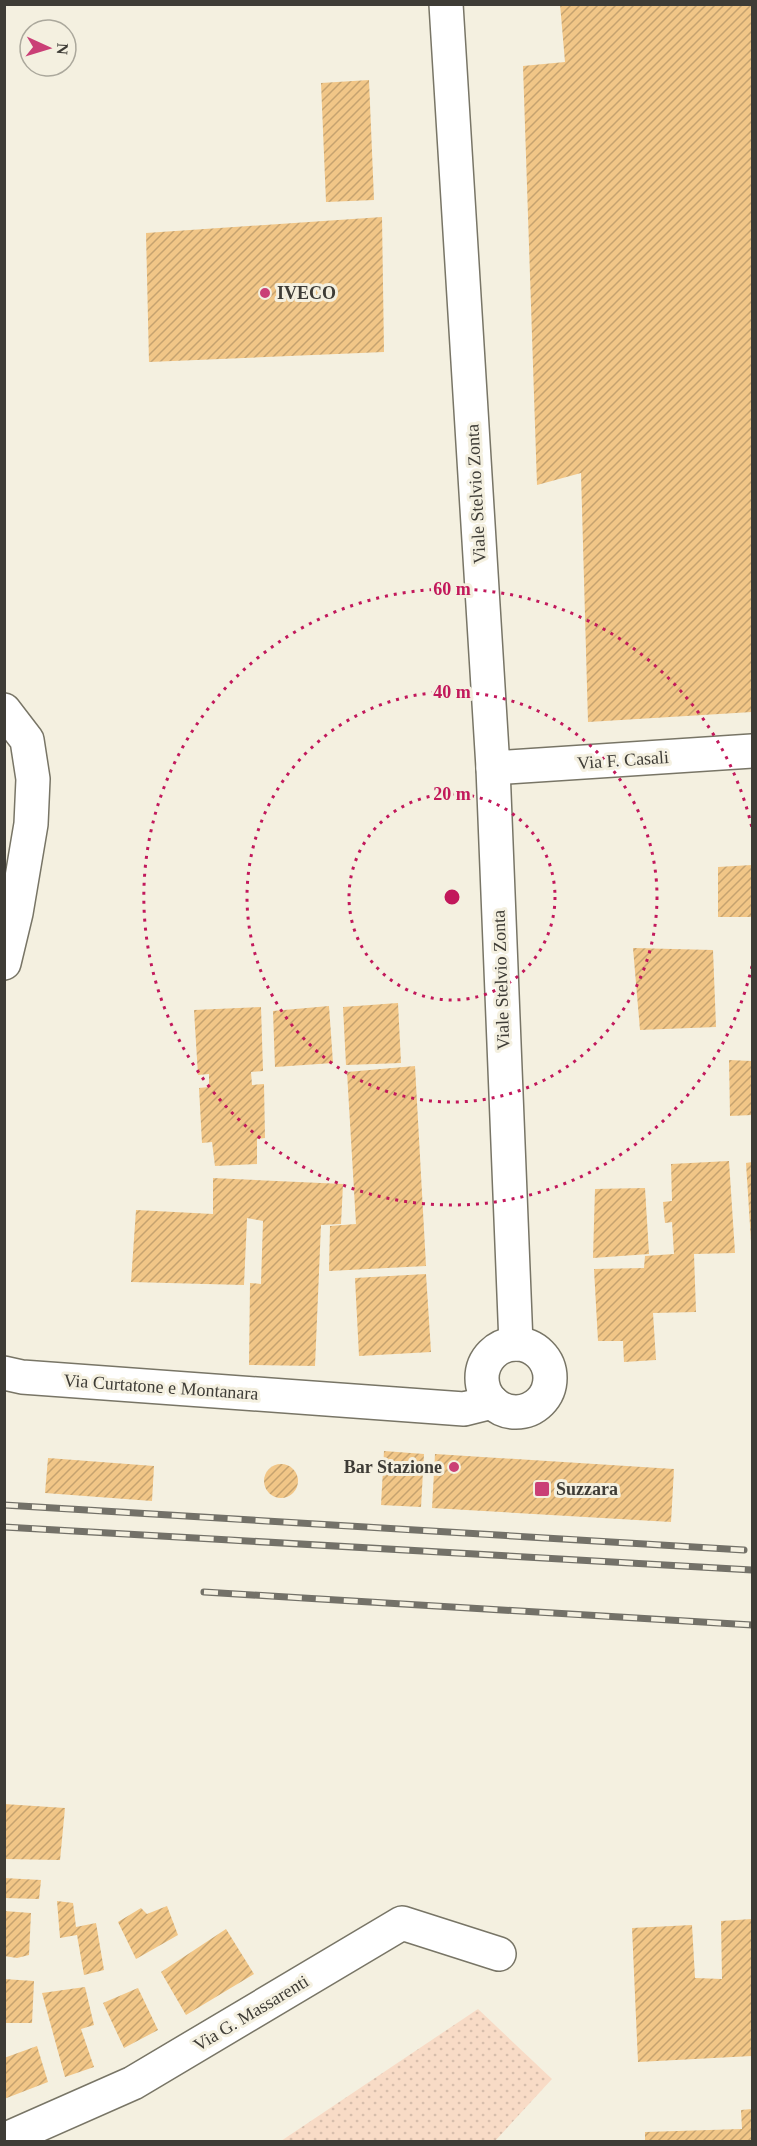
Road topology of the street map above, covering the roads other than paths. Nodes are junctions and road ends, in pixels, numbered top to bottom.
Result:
1 (446, 4) edge
2 (4, 710) edge
3 (753, 751) edge
4 (493, 768) junction
5 (4, 963) edge
6 (516, 1344) junction
7 (4, 1373) edge
8 (492, 1402) junction
9 (499, 1954) dead end
10 (4, 2140) edge

1 - 4 street, Viale Stelvio Zonta
2 - 5 street
3 - 4 street, Via F. Casali
4 - 6 street, Viale Stelvio Zonta
6 - 8 street
6 - 8 street
7 - 8 street, Via Curtatone e Montanara
9 - 10 street, Via G. Massarenti

